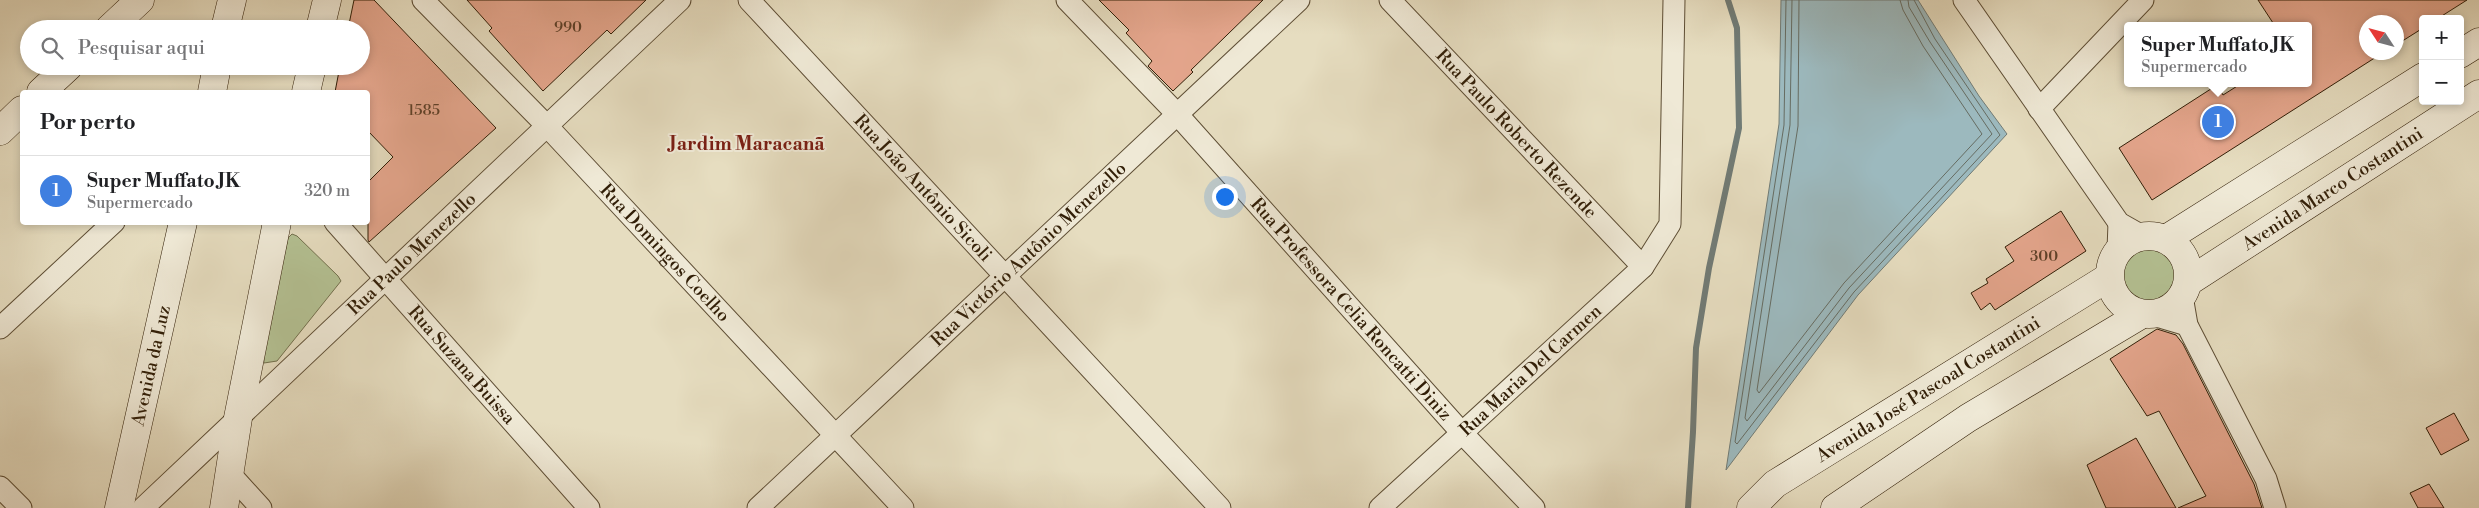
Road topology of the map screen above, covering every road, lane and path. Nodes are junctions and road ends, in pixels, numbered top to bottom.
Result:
1 (140, 0) edge
2 (232, 0) edge
3 (327, 0) edge
4 (423, 0) edge
5 (680, 0) edge
6 (749, 0) edge
7 (1067, 0) edge
8 (1299, 0) edge
9 (1390, 0) edge
10 (1674, 0) edge
11 (1964, 0) edge
12 (2143, 0) edge
13 (119, 20) edge
14 (228, 20) edge
15 (322, 20) edge
16 (2479, 42) edge
17 (2464, 51) edge
18 (59, 75) edge
19 (216, 75) edge
20 (310, 75) edge
21 (2419, 79) edge
22 (43, 90) edge
23 (212, 90) edge
24 (306, 90) edge
25 (2479, 94) edge
26 (2039, 109) junction
27 (20, 112) edge
28 (1177, 114) junction
29 (546, 126) junction
30 (0, 131) edge
31 (111, 225) edge
32 (182, 225) edge
33 (276, 225) edge
34 (338, 225) edge
35 (2143, 233) junction
36 (1643, 267) junction
37 (1004, 276) junction
38 (2109, 277) junction
39 (384, 280) junction
40 (2185, 289) junction
41 (2147, 314) junction
42 (2187, 325) junction
43 (0, 328) edge
44 (238, 418) junction
45 (1462, 433) junction
46 (835, 436) junction
47 (230, 475) junction
48 (0, 487) edge
49 (20, 508) edge
50 (120, 508) edge
51 (143, 508) edge
52 (224, 508) edge
53 (261, 508) edge
54 (589, 508) edge
55 (758, 508) edge
56 (903, 508) edge
57 (1220, 508) edge
58 (1380, 508) edge
59 (1534, 508) edge
60 (1751, 508) edge
61 (1835, 508) edge
62 (2275, 508) edge

1 - 13 main road
2 - 14 main road
3 - 15 main road
4 - 29 street, Rua Domingos Coelho
5 - 29 street, Rua Paulo Menezello
6 - 37 street, Rua João Antônio Sicoli
7 - 28 street, Rua Professora Celia Roncatti Diniz
8 - 28 street, Rua Victório Antônio Menezello
9 - 36 street, Rua Paulo Roberto Rezende
10 - 36 street, Rua Maria Del Carmen
11 - 26 street
12 - 26 street
16 - 17 main road
18 - 22 main road
19 - 23 main road
20 - 24 main road
21 - 35 main road
25 - 40 main road, Avenida Marco Costantini
26 - 35 street
27 - 30 main road
28 - 37 street, Rua Victório Antônio Menezello
28 - 45 street, Rua Professora Celia Roncatti Diniz
29 - 39 street, Rua Paulo Menezello
29 - 46 street, Rua Domingos Coelho
31 - 43 street
32 - 50 main road, Avenida da Luz
33 - 44 main road
34 - 39 street, Rua Suzana Buissa
35 - 38 main road
35 - 40 main road
36 - 45 street, Rua Maria Del Carmen
37 - 46 street, Rua Victório Antônio Menezello
37 - 57 street, Rua João Antônio Sicoli
38 - 41 main road
38 - 60 main road, Avenida José Pascoal Costantini
39 - 44 street, Rua Paulo Menezello
39 - 54 street, Rua Suzana Buissa
40 - 41 main road
40 - 42 street
41 - 42 street
41 - 61 main road
42 - 62 street
44 - 47 main road
44 - 51 street, Rua Paulo Menezello
45 - 58 street, Rua Maria Del Carmen
45 - 59 street, Rua Professora Celia Roncatti Diniz
46 - 55 street, Rua Victório Antônio Menezello
46 - 56 street, Rua Domingos Coelho
47 - 52 main road
47 - 53 street
48 - 49 street

